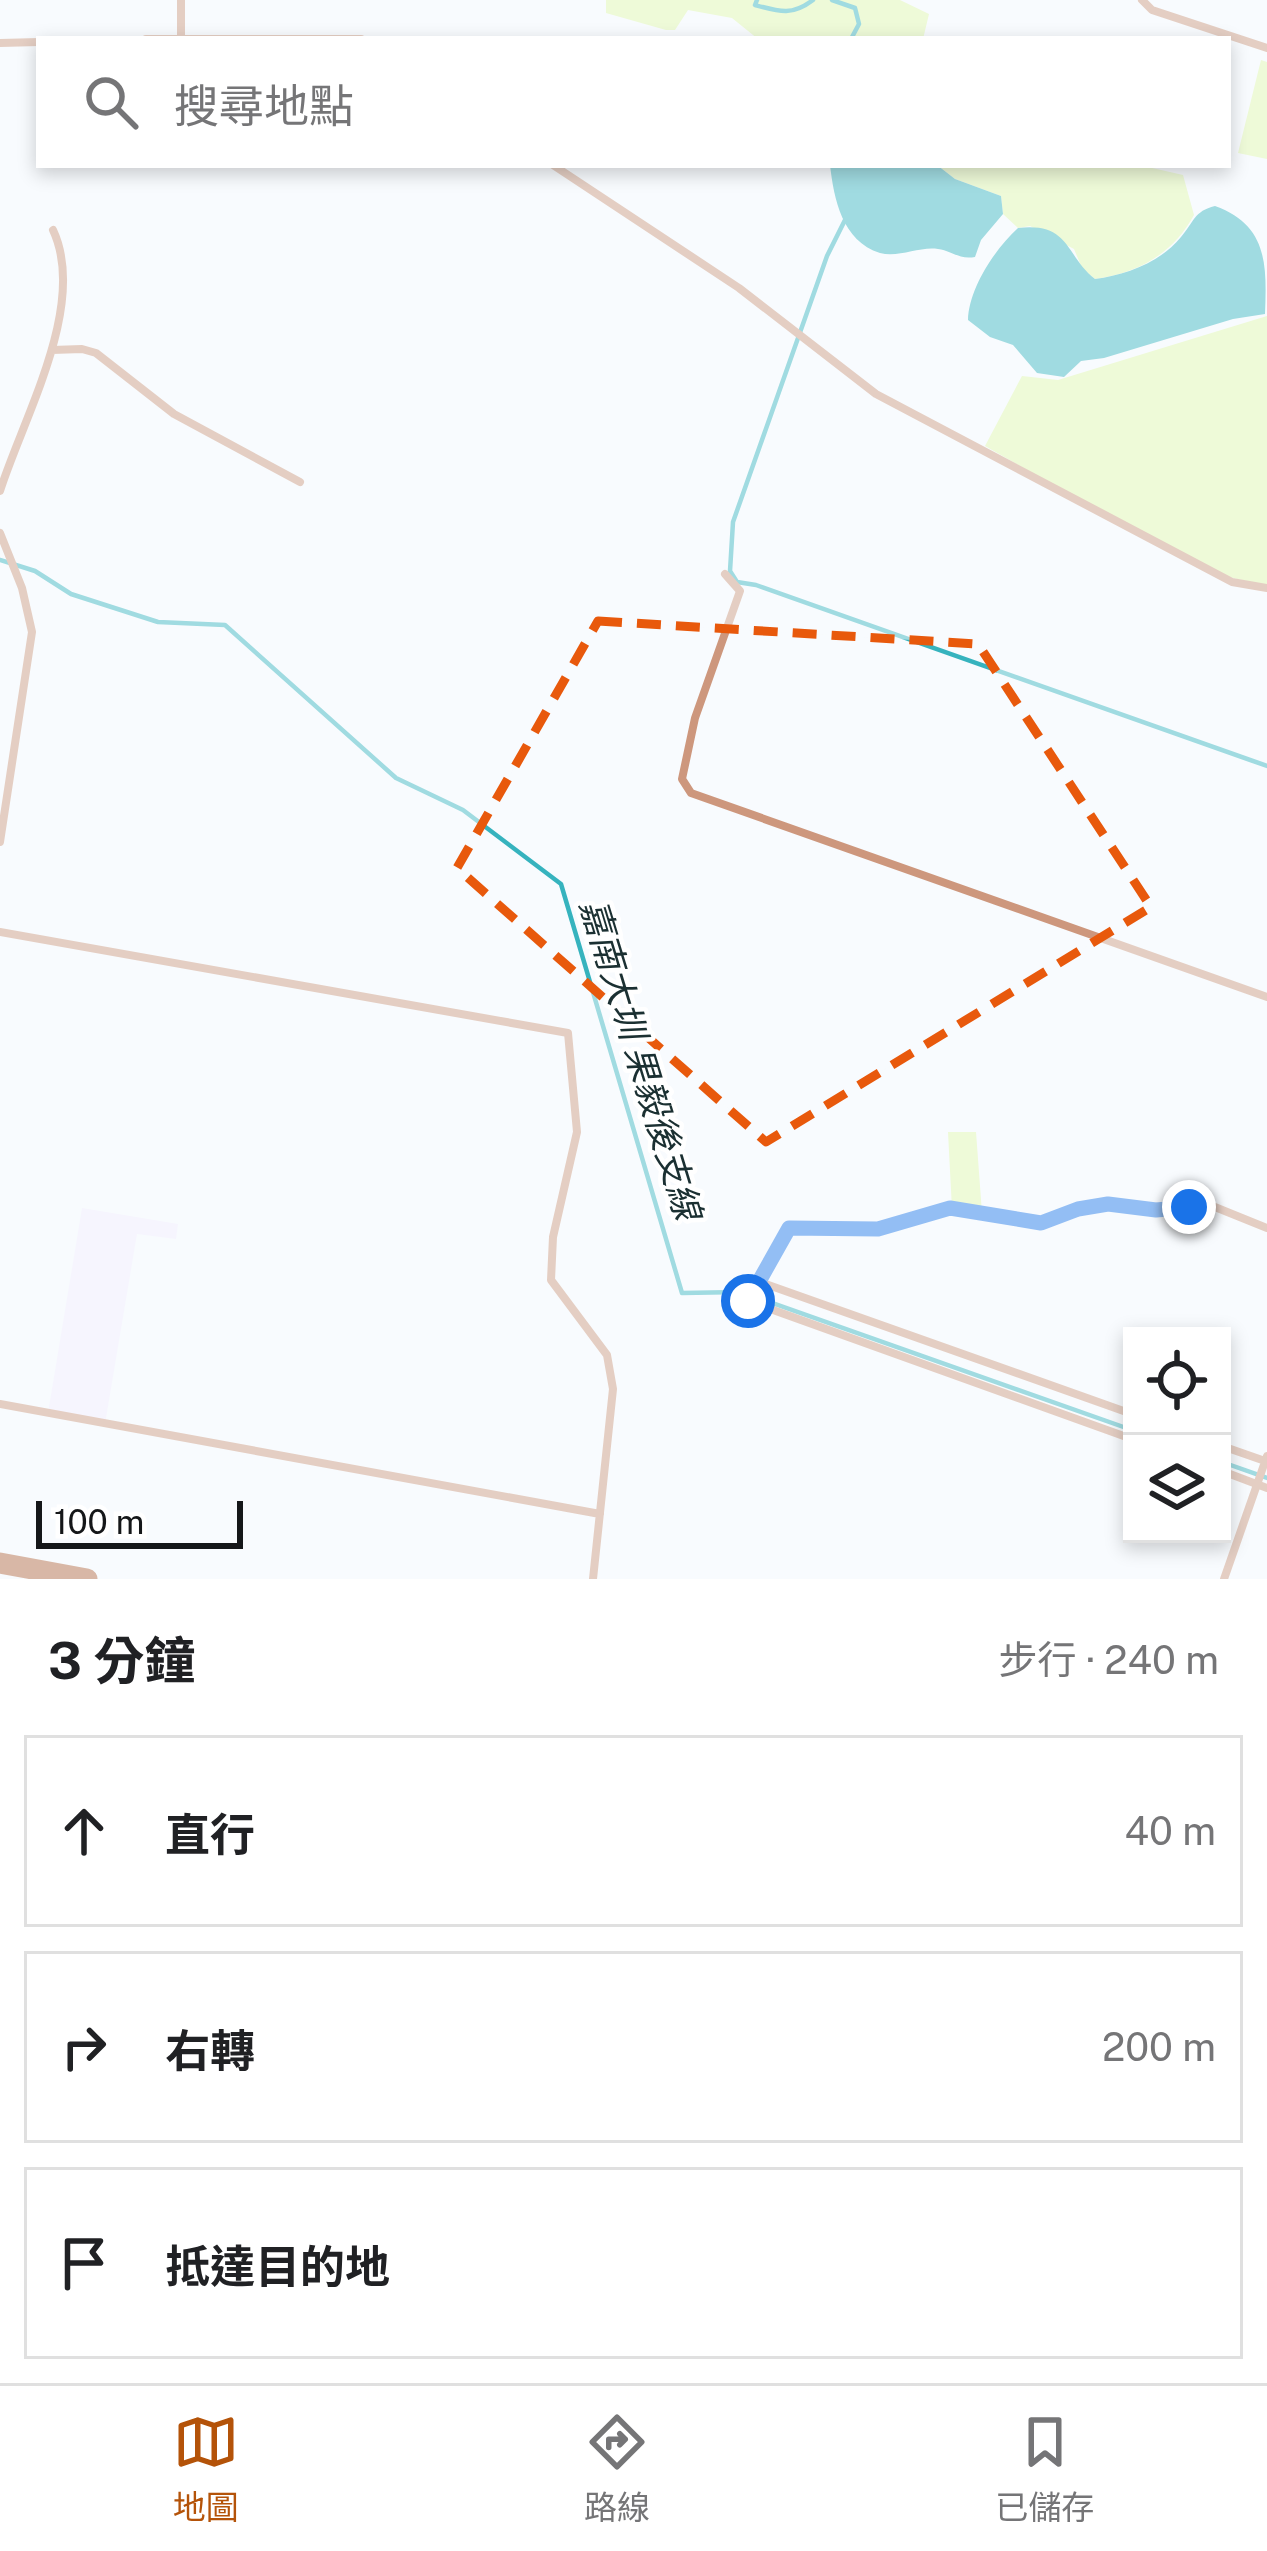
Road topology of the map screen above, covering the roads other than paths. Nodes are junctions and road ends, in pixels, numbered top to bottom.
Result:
1 (181, 0) edge
2 (1142, 0) edge
3 (181, 36) edge
4 (1231, 36) edge
5 (1231, 36) edge
6 (36, 42) edge
7 (0, 43) edge
8 (1267, 48) edge
9 (558, 168) edge
10 (53, 230) dead end
11 (52, 350) junction
12 (300, 482) dead end
13 (0, 491) edge
14 (0, 533) edge
15 (725, 574) dead end
16 (1267, 588) edge
17 (0, 842) edge
18 (0, 932) edge
19 (1267, 997) edge
20 (1267, 1228) edge
21 (759, 1282) junction
22 (748, 1301) junction
23 (741, 1314) dead end
24 (0, 1404) edge
25 (1123, 1411) edge
26 (1123, 1436) edge
27 (1231, 1449) edge
28 (1266, 1459) edge
29 (1231, 1475) edge
30 (1262, 1486) edge
31 (600, 1514) junction
32 (0, 1563) edge
33 (87, 1579) edge
34 (593, 1579) edge
35 (1223, 1579) edge

1 - 3 lane
2 - 5 lane
4 - 8 lane
6 - 7 lane
9 - 16 lane
10 - 11 lane
11 - 12 lane
11 - 13 lane
14 - 17 lane
15 - 19 lane
18 - 31 lane
20 - 21 lane
21 - 22 lane
21 - 25 lane
22 - 23 lane
22 - 26 lane
24 - 31 lane
27 - 28 lane
28 - 30 lane
29 - 30 lane
30 - 35 lane
31 - 34 lane
32 - 33 street

